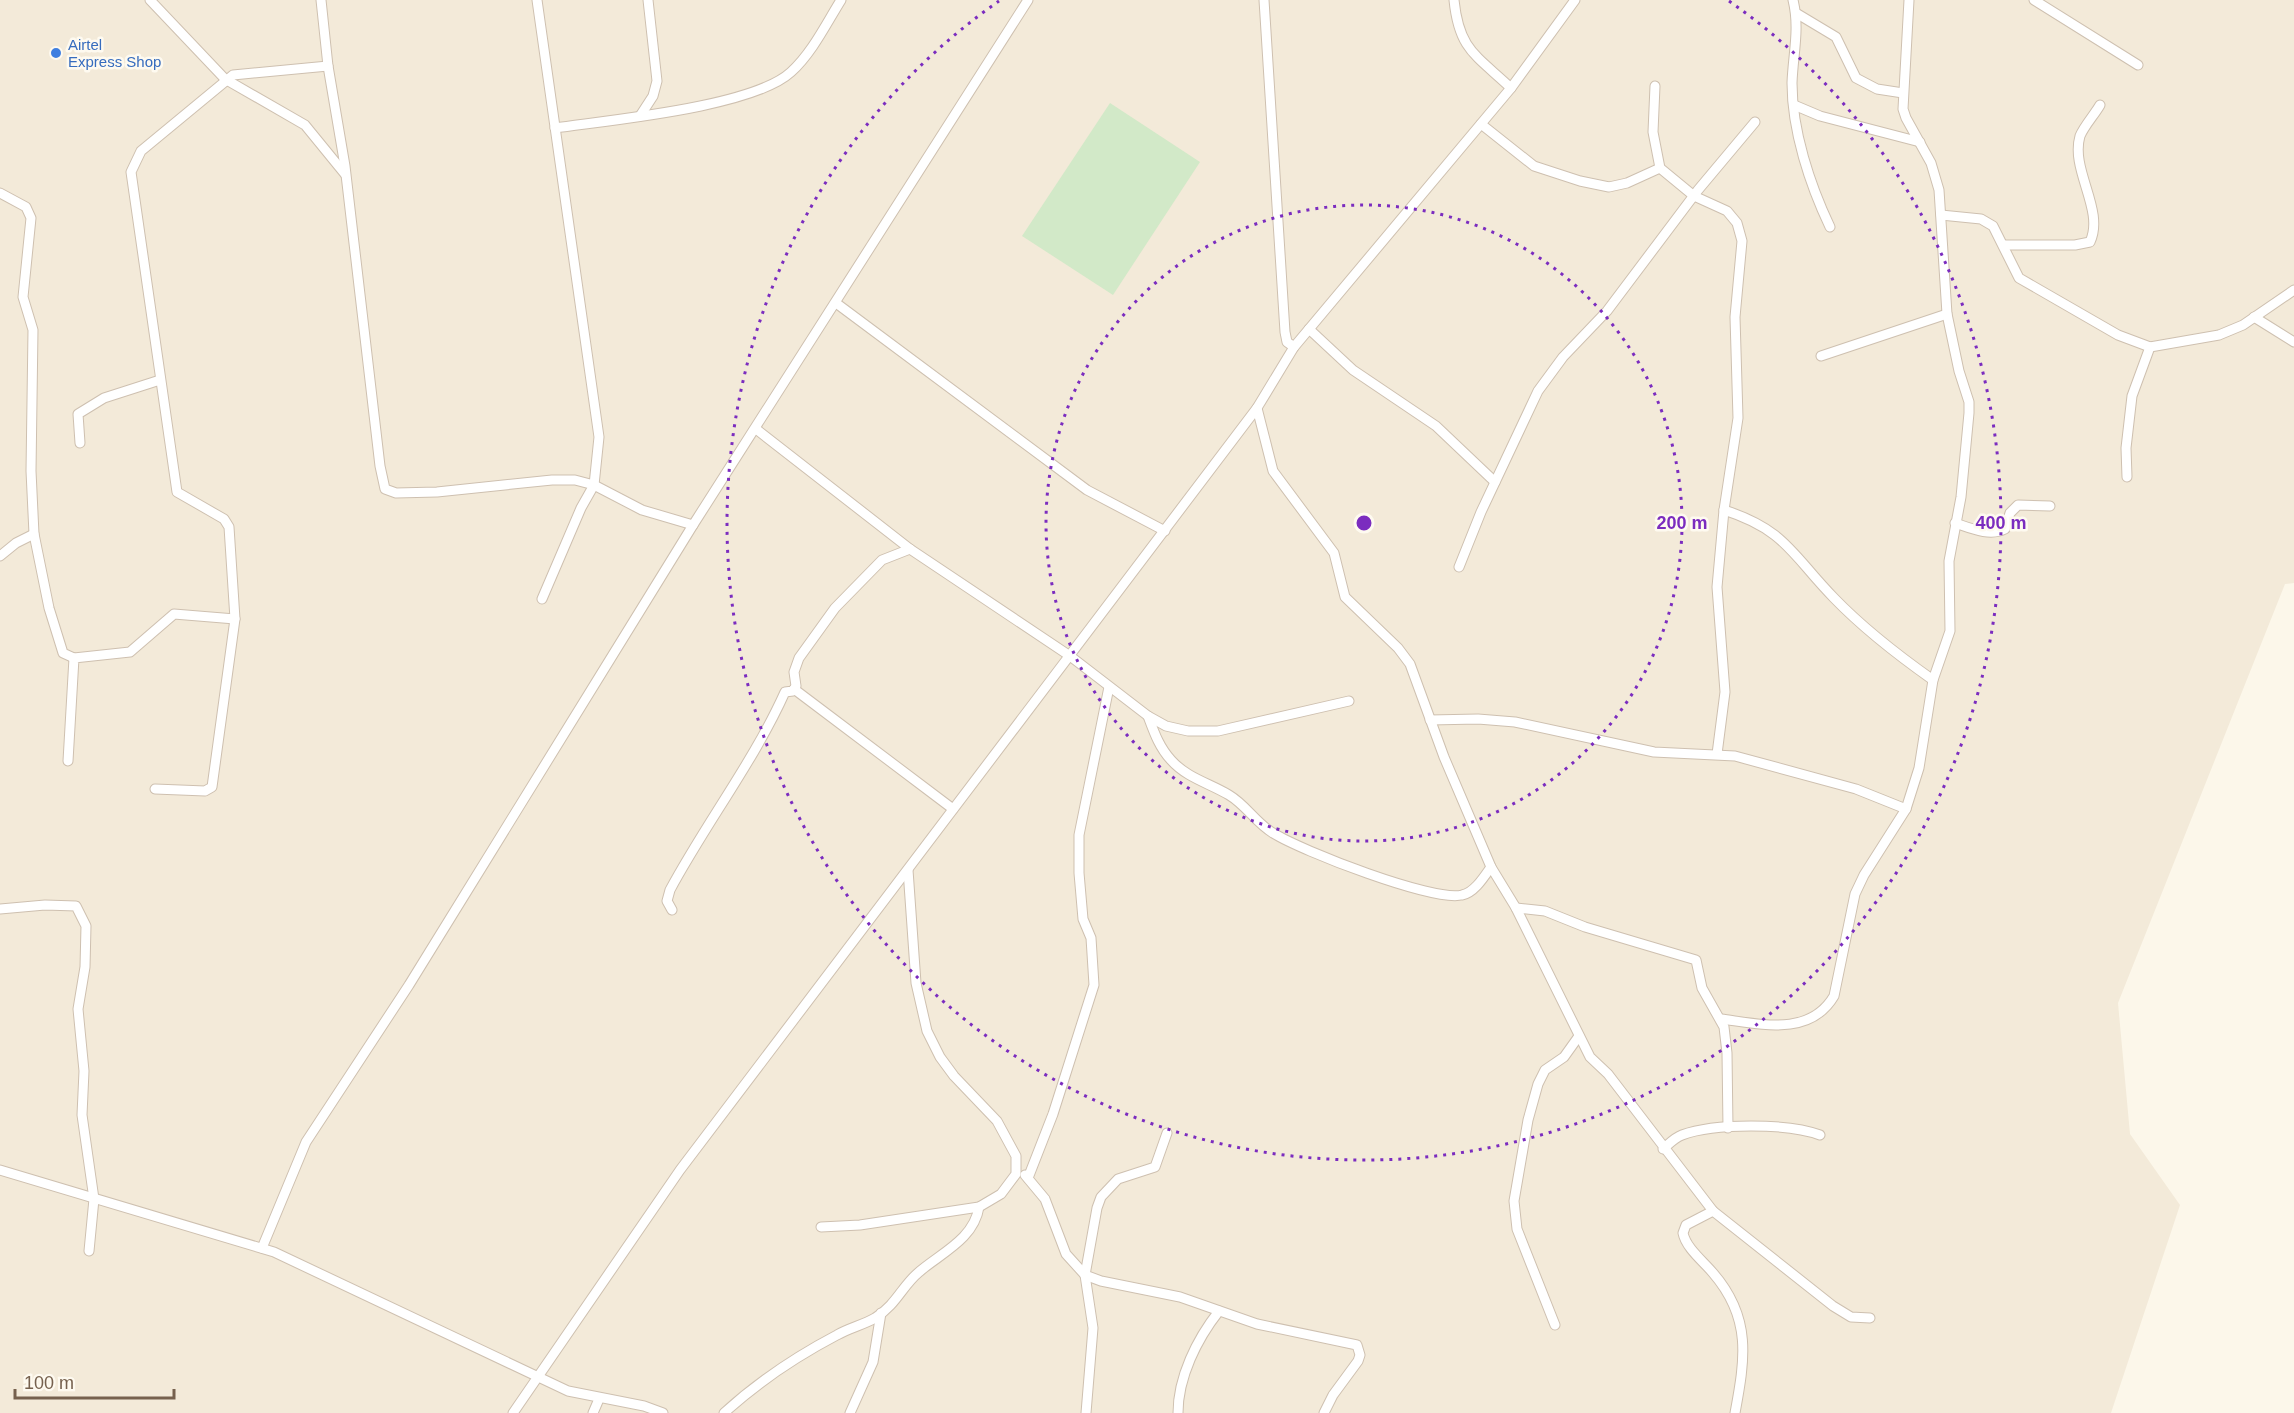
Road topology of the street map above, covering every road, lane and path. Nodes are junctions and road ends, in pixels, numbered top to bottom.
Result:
1 (150, 0) edge
2 (321, 0) edge
3 (537, 0) edge
4 (648, 0) edge
5 (841, 0) edge
6 (1028, 0) edge
7 (1264, 0) edge
8 (1454, 0) edge
9 (1575, 0) edge
10 (1793, 0) edge
11 (1909, 0) edge
12 (2034, 0) edge
13 (1796, 13) junction
14 (2138, 65) dead end
15 (328, 66) junction
16 (225, 79) junction
17 (1655, 87) dead end
18 (1511, 88) junction
19 (1903, 93) junction
20 (1794, 105) junction
21 (2100, 105) dead end
22 (640, 116) junction
23 (1755, 122) dead end
24 (1481, 124) junction
25 (555, 128) junction
26 (1920, 142) junction
27 (1660, 168) junction
28 (346, 176) junction
29 (0, 193) edge
30 (1694, 196) junction
31 (1941, 215) junction
32 (1830, 227) dead end
33 (2004, 245) junction
34 (2294, 290) edge
35 (836, 303) junction
36 (1947, 314) junction
37 (2254, 317) junction
38 (1309, 329) junction
39 (2294, 342) edge
40 (1294, 347) junction
41 (2150, 347) junction
42 (1821, 356) dead end
43 (160, 380) junction
44 (1257, 408) junction
45 (756, 429) junction
46 (80, 443) dead end
47 (2127, 477) dead end
48 (1495, 482) junction
49 (594, 485) junction
50 (2050, 506) dead end
51 (1724, 510) junction
52 (1955, 523) junction
53 (693, 525) junction
54 (1165, 531) junction
55 (34, 534) junction
56 (910, 549) junction
57 (0, 556) edge
58 (1459, 567) dead end
59 (542, 599) dead end
60 (235, 619) junction
61 (1070, 656) junction
62 (74, 658) junction
63 (1933, 680) junction
64 (1109, 687) junction
65 (794, 689) junction
66 (1348, 701) dead end
67 (1148, 716) junction
68 (1430, 720) junction
69 (1717, 754) junction
70 (68, 761) dead end
71 (155, 789) dead end
72 (953, 809) junction
73 (1906, 809) junction
74 (1491, 867) junction
75 (908, 870) junction
76 (1516, 908) junction
77 (0, 909) edge
78 (672, 910) dead end
79 (1721, 1019) junction
80 (1579, 1036) junction
81 (1728, 1128) junction
82 (1167, 1133) dead end
83 (1820, 1135) dead end
84 (1663, 1149) junction
85 (1017, 1166) junction
86 (0, 1170) edge
87 (1028, 1178) junction
88 (94, 1199) junction
89 (979, 1207) junction
90 (1713, 1211) junction
91 (821, 1227) dead end
92 (262, 1248) junction
93 (89, 1251) dead end
94 (1085, 1275) junction
95 (1220, 1311) junction
96 (881, 1313) junction
97 (1870, 1318) dead end
98 (1555, 1325) dead end
99 (538, 1375) junction
100 (599, 1399) junction
101 (513, 1413) edge
102 (593, 1413) edge
103 (663, 1413) edge
104 (724, 1413) edge
105 (850, 1413) edge
106 (1086, 1413) edge
107 (1178, 1413) edge
108 (1324, 1413) edge
109 (1735, 1413) edge

1 - 16 street
2 - 15 street
3 - 25 street
4 - 22 street
5 - 22 street
6 - 35 street
7 - 40 street
8 - 18 street
9 - 18 street
10 - 13 street
11 - 19 street
12 - 14 street
13 - 19 street
13 - 20 street
15 - 16 street
15 - 28 street
16 - 28 street
16 - 43 street
17 - 27 street
18 - 24 street
19 - 26 street
20 - 26 street
20 - 32 street
21 - 33 street
22 - 25 street
23 - 30 street
24 - 27 street
24 - 38 street
25 - 49 street
26 - 31 street
27 - 30 street
28 - 49 street
29 - 55 street
30 - 48 street
30 - 51 street
31 - 33 street
31 - 36 street
33 - 41 street
34 - 37 street
35 - 45 street
35 - 54 street
36 - 42 street
36 - 52 street
37 - 39 street
37 - 41 street
38 - 40 street
38 - 48 street
40 - 44 street
41 - 47 street
43 - 46 street
43 - 60 street
44 - 54 street
44 - 68 street
45 - 53 street
45 - 56 street
48 - 58 street
49 - 53 street
49 - 59 street
50 - 52 street
51 - 63 street
51 - 69 street
52 - 63 street
53 - 92 street
54 - 61 street
55 - 57 street
55 - 62 street
56 - 61 street
56 - 65 street
60 - 62 street
60 - 71 street
61 - 64 street
61 - 72 street
62 - 70 street
63 - 73 street
64 - 67 street
64 - 87 street
65 - 72 street
65 - 78 street
66 - 67 street
67 - 74 street
68 - 69 street
68 - 74 street
69 - 73 street
72 - 75 street
73 - 79 street
74 - 76 street
75 - 85 street
75 - 99 street
76 - 79 street
76 - 80 street
77 - 88 street
79 - 81 street
80 - 84 street
80 - 98 street
81 - 83 street
81 - 84 street
82 - 94 street
84 - 90 street
85 - 87 street
85 - 89 street
86 - 88 street
87 - 94 street
88 - 92 street
88 - 93 street
89 - 91 street
89 - 96 street
90 - 97 street
90 - 109 street
92 - 99 street
94 - 95 street
94 - 106 street
95 - 107 street
95 - 108 street
96 - 104 street
96 - 105 street
99 - 100 street
99 - 101 street
100 - 102 street
100 - 103 street

